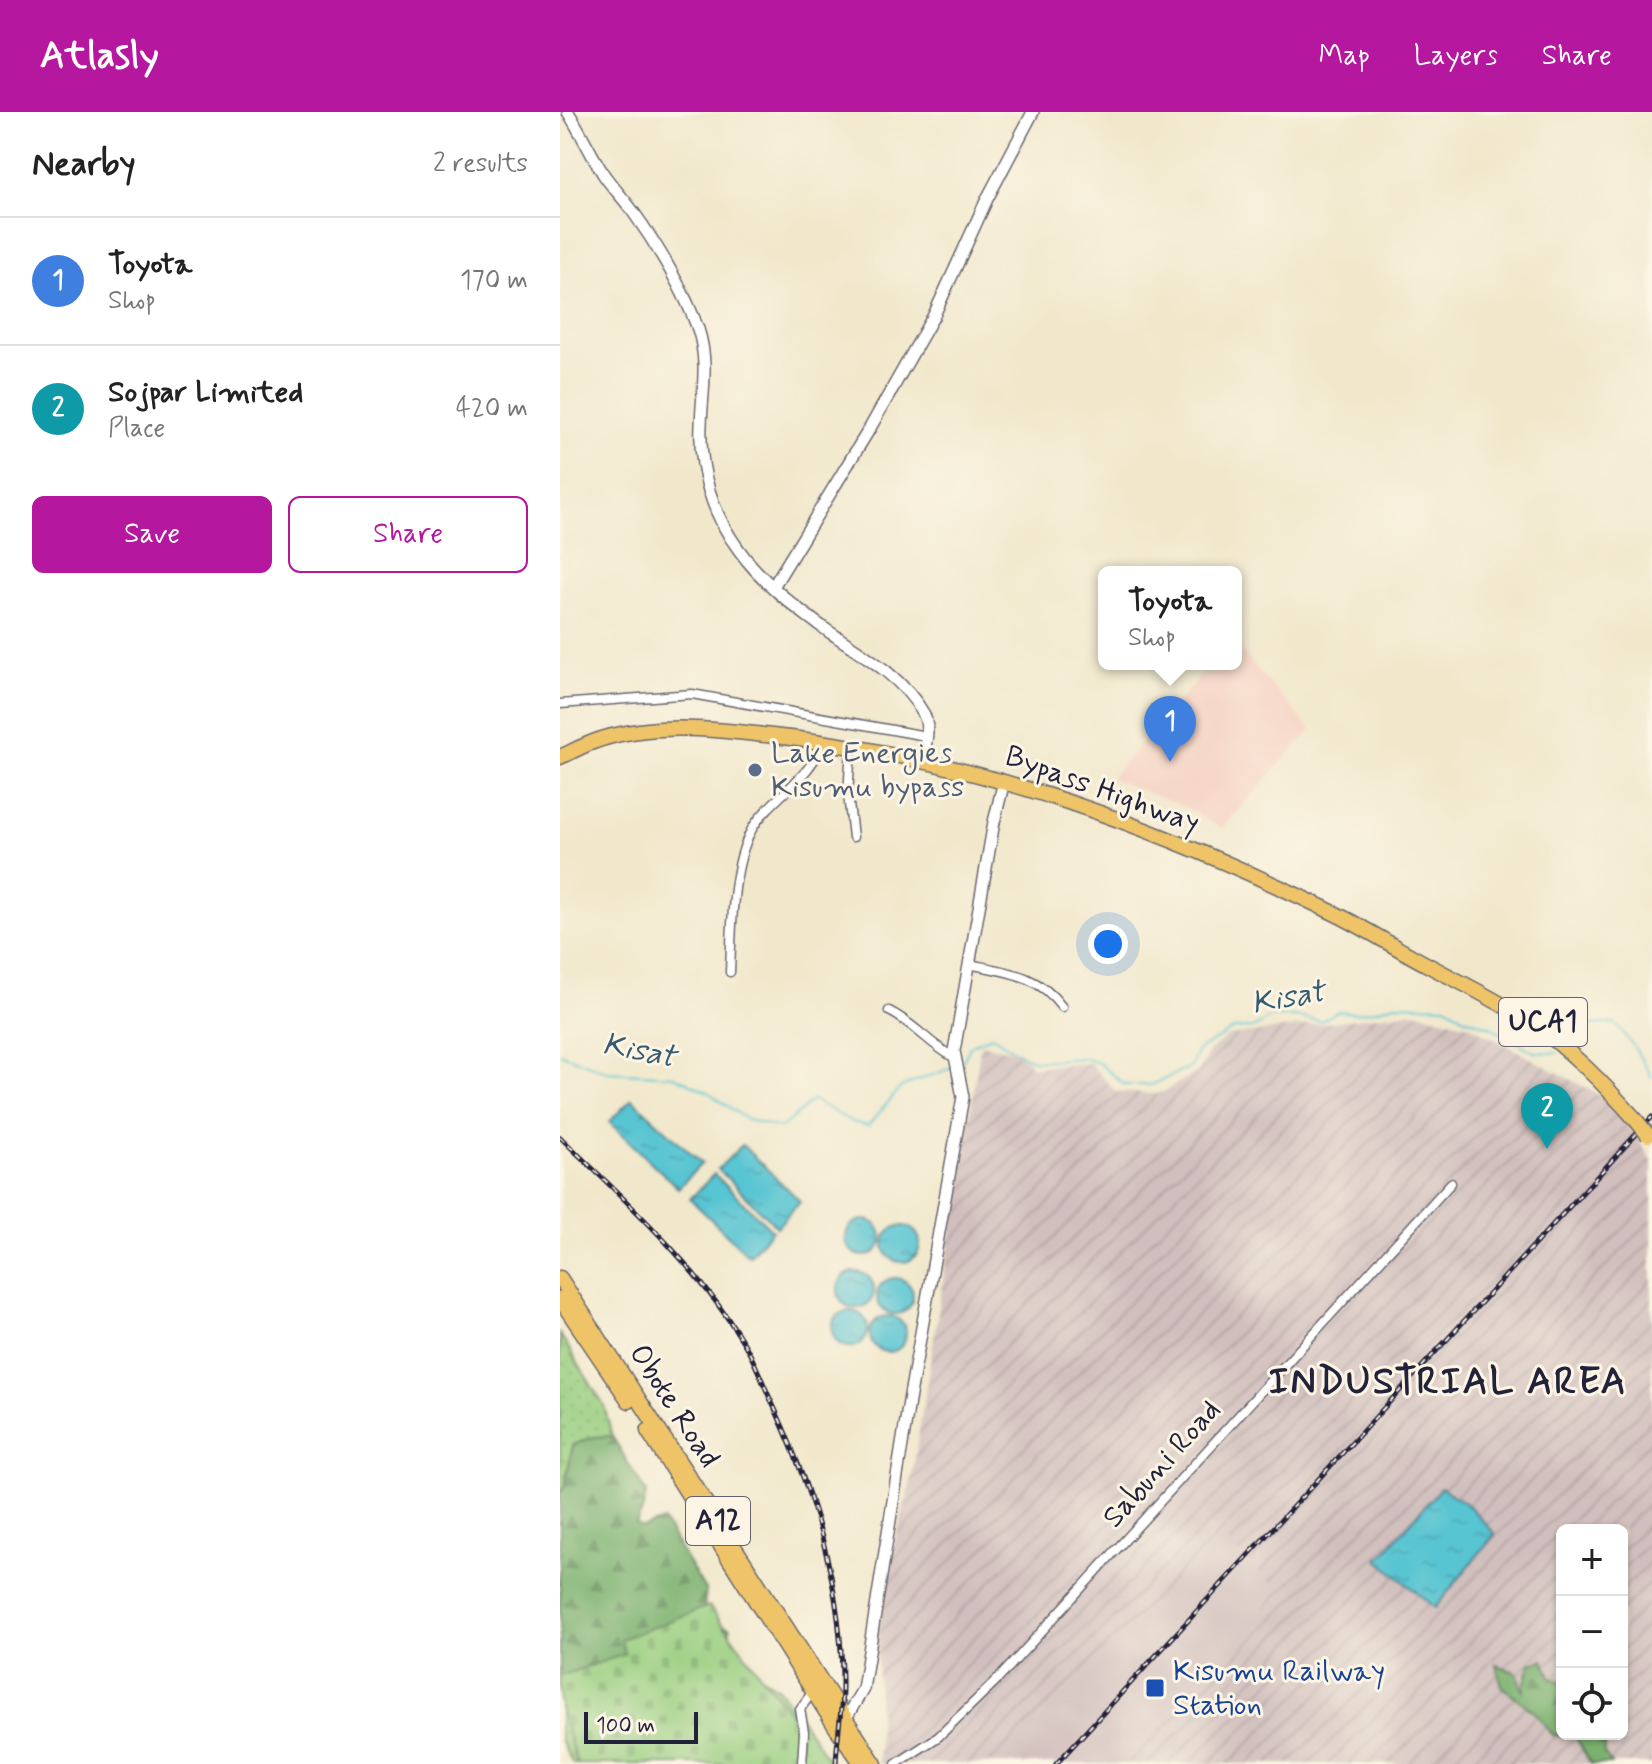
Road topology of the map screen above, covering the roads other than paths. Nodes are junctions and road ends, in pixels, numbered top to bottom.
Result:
1 (568, 112) edge
2 (1033, 112) edge
3 (773, 587) junction
4 (560, 704) edge
5 (926, 736) junction
6 (822, 742) junction
7 (851, 747) junction
8 (560, 757) edge
9 (922, 761) junction
10 (1004, 781) junction
11 (853, 837) dead end
12 (969, 964) junction
13 (730, 972) dead end
14 (1062, 1007) dead end
15 (889, 1011) dead end
16 (955, 1058) junction
17 (1651, 1133) edge
18 (1451, 1183) dead end
19 (560, 1278) edge
20 (560, 1299) edge
21 (814, 1689) junction
22 (842, 1724) junction
23 (802, 1764) edge
24 (862, 1764) edge
25 (875, 1764) edge
26 (896, 1764) edge

1 - 3 street
2 - 3 street
3 - 5 street
4 - 5 street
5 - 9 street
6 - 7 main road, Bypass Highway / UCA1
6 - 8 main road, Bypass Highway / UCA1
6 - 13 street
7 - 9 main road, Bypass Highway / UCA1
7 - 11 street
9 - 10 main road, Bypass Highway / UCA1
10 - 12 street
10 - 17 main road, Bypass Highway / UCA1
12 - 14 street
12 - 16 street
15 - 16 street
16 - 22 street
18 - 26 street, Sabuni Road
19 - 22 main road, Obote Road / A12
20 - 21 main road, Obote Road / A12
21 - 22 main road, Obote Road / A12
21 - 23 street
22 - 24 main road, Obote Road / A12
22 - 25 main road, Obote Road / A12

